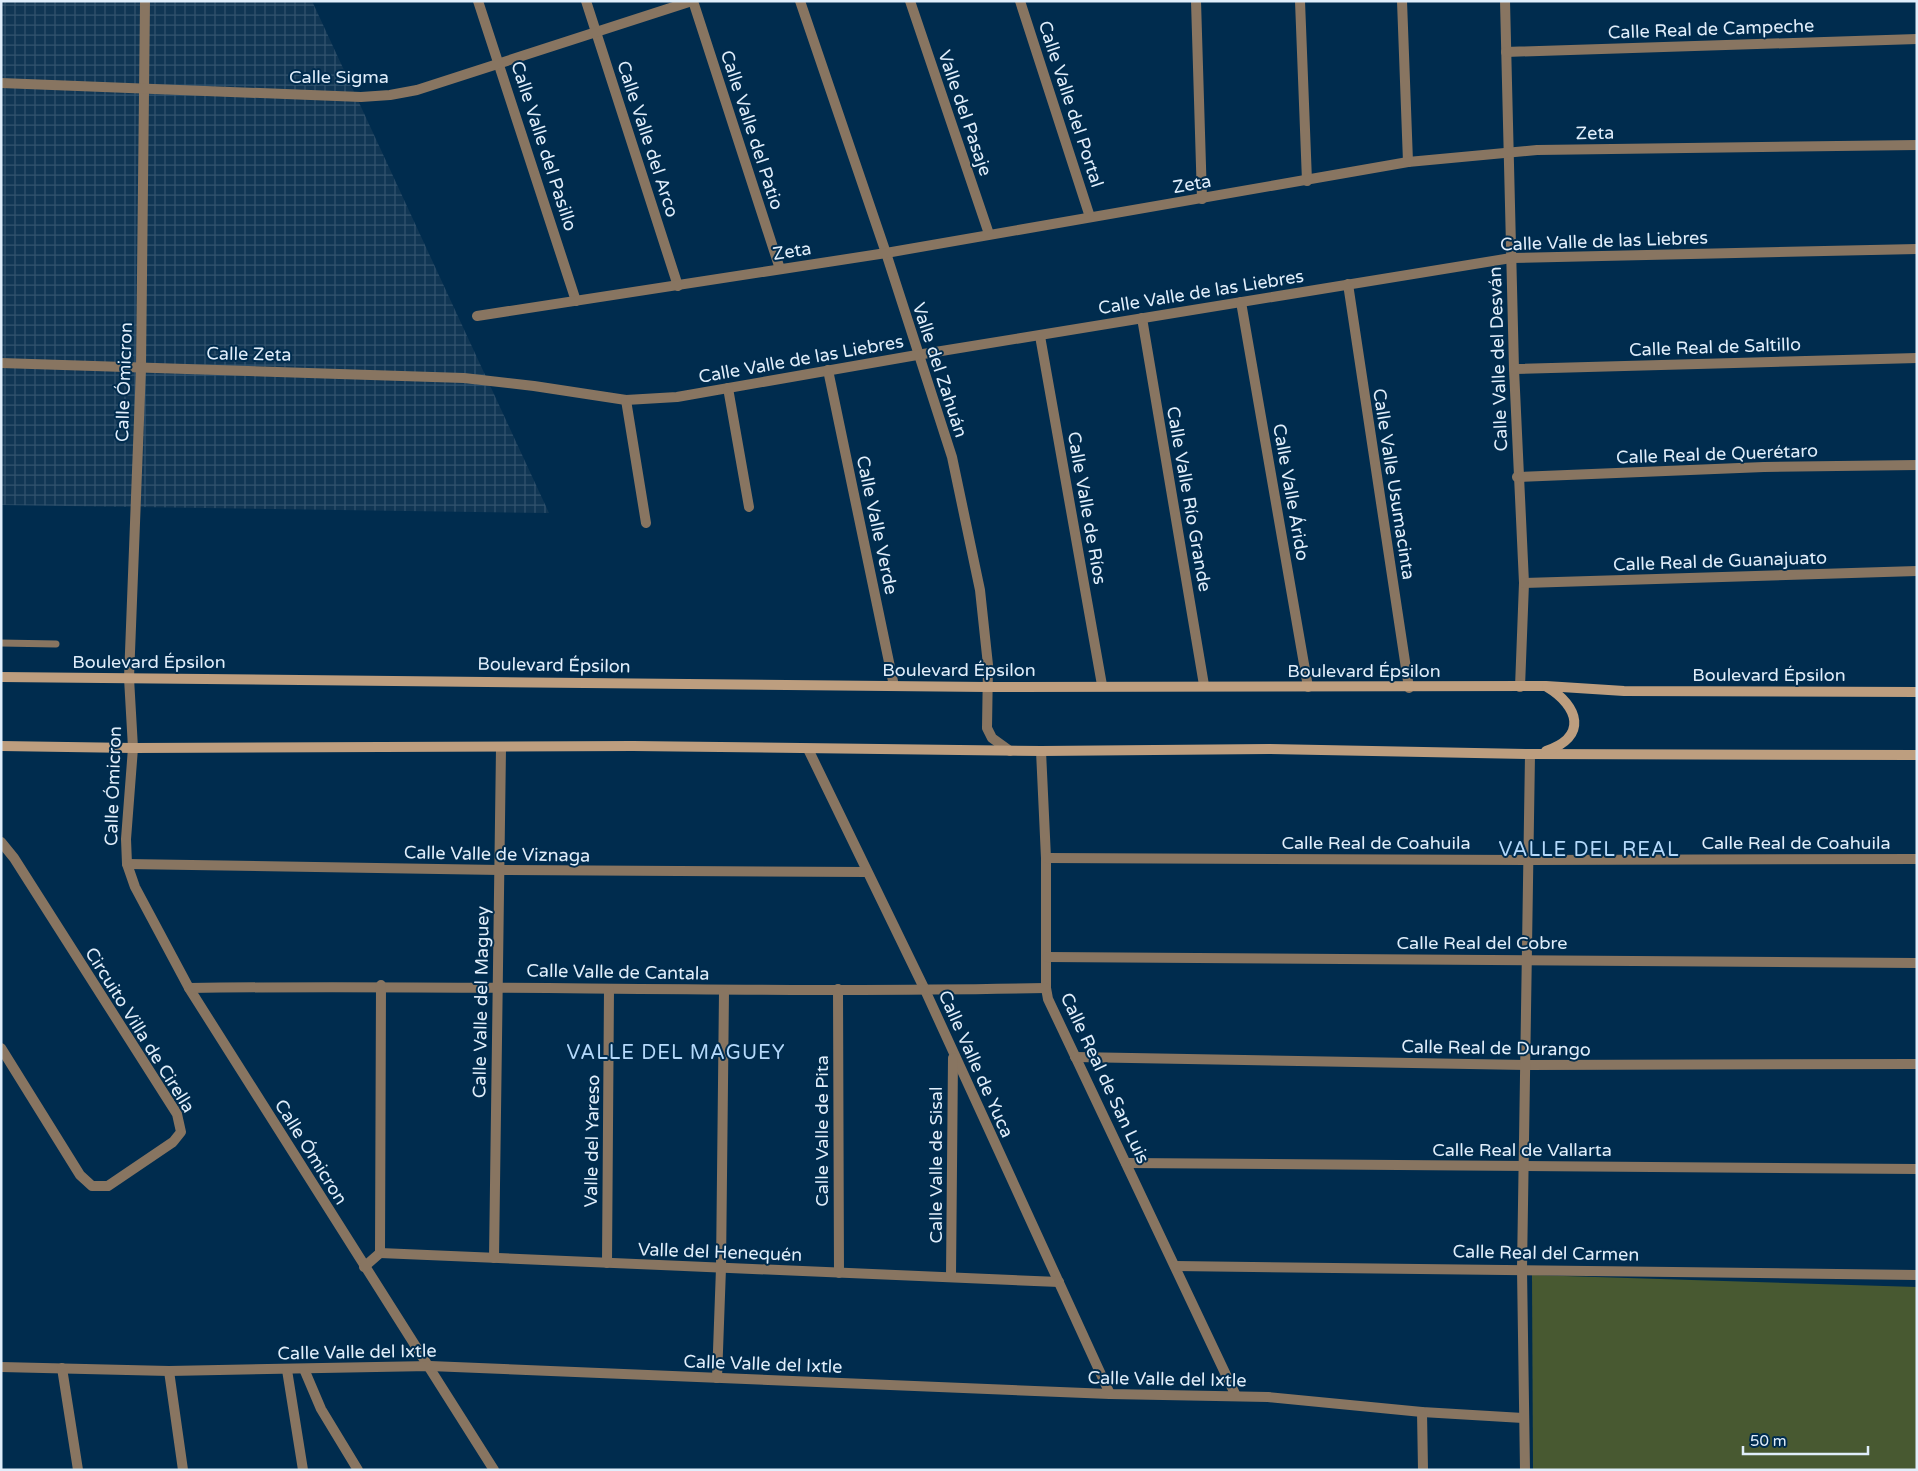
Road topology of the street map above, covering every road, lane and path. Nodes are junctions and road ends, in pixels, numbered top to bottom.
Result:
1 (145, 1) edge
2 (478, 1) edge
3 (586, 1) edge
4 (692, 1) edge
5 (800, 1) edge
6 (910, 1) edge
7 (1020, 1) edge
8 (1196, 1) edge
9 (1300, 1) edge
10 (1402, 1) edge
11 (1505, 1) edge
12 (597, 33) junction
13 (1917, 39) edge
14 (1506, 52) junction
15 (500, 64) junction
16 (1, 84) edge
17 (144, 88) junction
18 (1917, 144) edge
19 (1508, 152) junction
20 (1408, 162) junction
21 (1307, 181) junction
22 (1202, 198) junction
23 (1090, 217) junction
24 (989, 234) junction
25 (1917, 248) edge
26 (886, 253) junction
27 (1511, 258) junction
28 (780, 269) junction
29 (1348, 284) junction
30 (678, 286) junction
31 (576, 301) junction
32 (1242, 302) junction
33 (478, 316) dead end
34 (1142, 318) junction
35 (1040, 336) junction
36 (917, 355) junction
37 (1917, 358) edge
38 (1, 363) edge
39 (142, 368) junction
40 (1514, 369) junction
41 (828, 370) junction
42 (495, 380) joint
43 (728, 388) junction
44 (626, 400) junction
45 (1917, 465) edge
46 (1517, 477) junction
47 (749, 507) dead end
48 (646, 523) dead end
49 (1917, 571) edge
50 (1524, 583) junction
51 (1, 643) edge
52 (56, 644) dead end
53 (1, 677) edge
54 (129, 678) junction
55 (1102, 685) junction
56 (1204, 685) junction
57 (894, 686) junction
58 (1520, 686) junction
59 (1546, 686) junction
60 (987, 687) junction
61 (1308, 687) junction
62 (1409, 688) junction
63 (1917, 692) edge
64 (1, 746) edge
65 (133, 748) junction
66 (501, 748) junction
67 (808, 749) junction
68 (1010, 751) junction
69 (1041, 751) junction
70 (1541, 753) junction
71 (1530, 754) junction
72 (1917, 755) edge
73 (1, 842) edge
74 (1046, 858) junction
75 (1917, 859) edge
76 (1528, 860) junction
77 (127, 864) junction
78 (500, 870) junction
79 (866, 872) junction
80 (1047, 957) junction
81 (1527, 960) junction
82 (1917, 963) edge
83 (381, 985) junction
84 (497, 986) junction
85 (189, 988) junction
86 (609, 988) junction
87 (1046, 988) junction
88 (838, 989) junction
89 (925, 990) junction
90 (724, 991) junction
91 (1, 1048) edge
92 (953, 1055) junction
93 (1075, 1057) junction
94 (1917, 1064) edge
95 (1526, 1065) junction
96 (1126, 1163) junction
97 (1524, 1166) junction
98 (1917, 1169) edge
99 (380, 1252) junction
100 (494, 1258) junction
101 (607, 1263) junction
102 (1175, 1266) junction
103 (364, 1267) junction
104 (721, 1268) junction
105 (1522, 1269) junction
106 (839, 1272) junction
107 (1917, 1274) edge
108 (951, 1276) junction
109 (1059, 1282) junction
110 (430, 1366) junction
111 (1, 1367) edge
112 (62, 1368) junction
113 (304, 1369) junction
114 (287, 1370) junction
115 (168, 1371) junction
116 (717, 1378) junction
117 (1110, 1394) junction
118 (1236, 1396) junction
119 (1422, 1412) junction
120 (1522, 1418) junction
121 (78, 1470) edge
122 (183, 1470) edge
123 (303, 1470) edge
124 (358, 1470) edge
125 (494, 1470) edge
126 (1423, 1470) edge
127 (1525, 1470) edge

1 - 17 street, Calle Ómicron
2 - 15 street, Calle Valle del Pasillo
3 - 12 street, Calle Valle del Arco
4 - 12 street, Calle Sigma
4 - 28 street, Calle Valle del Patio
5 - 26 street, Valle del Zahuán
6 - 24 street, Valle del Pasaje
7 - 23 street, Calle Valle del Portal
8 - 22 street
9 - 21 street
10 - 20 street
11 - 14 street, Calle Valle del Desván
12 - 15 street, Calle Sigma
12 - 30 street, Calle Valle del Arco
13 - 14 street, Calle Real de Campeche
14 - 19 street, Calle Valle del Desván
15 - 17 street, Calle Sigma
15 - 31 street, Calle Valle del Pasillo
16 - 17 street, Calle Sigma
17 - 39 street, Calle Ómicron
18 - 19 street, Zeta
19 - 20 street, Zeta
19 - 27 street, Calle Valle del Desván
20 - 21 street, Zeta
21 - 22 street, Zeta
22 - 23 street, Zeta
23 - 24 street, Zeta
24 - 26 street, Zeta
25 - 27 street, Calle Valle de las Liebres
26 - 28 street, Zeta
26 - 36 street, Valle del Zahuán
27 - 29 street, Calle Valle de las Liebres
27 - 40 street, Calle Valle del Desván
28 - 30 street, Zeta
29 - 32 street, Calle Valle de las Liebres
29 - 62 street, Calle Valle Usumacinta
30 - 31 street, Zeta
31 - 33 street, Zeta
32 - 34 street, Calle Valle de las Liebres
32 - 61 street, Calle Valle Árido
34 - 35 street, Calle Valle de las Liebres
34 - 56 street, Calle Valle Río Grande
35 - 36 street, Calle Valle de las Liebres
35 - 55 street, Calle Valle de Ríos
36 - 41 street, Calle Valle de las Liebres
36 - 60 street, Valle del Zahuán
37 - 40 street, Calle Real de Saltillo
38 - 39 street, Calle Zeta
39 - 42 street, Calle Zeta
39 - 54 street, Calle Ómicron
40 - 46 street, Calle Valle del Desván
41 - 43 street, Calle Valle de las Liebres
41 - 57 street, Calle Valle Verde
42 - 44 street, Calle Valle de las Liebres
43 - 44 street, Calle Valle de las Liebres
43 - 47 street
44 - 48 street
45 - 46 street, Calle Real de Querétaro
46 - 50 street, Calle Valle del Desván
49 - 50 street, Calle Real de Guanajuato
50 - 58 street, Calle Valle del Desván
51 - 52 lane
53 - 54 street, Boulevard Épsilon
54 - 57 street, Boulevard Épsilon
54 - 65 street, Calle Ómicron
55 - 56 street, Boulevard Épsilon
55 - 60 street, Boulevard Épsilon
56 - 61 street, Boulevard Épsilon
57 - 60 street, Boulevard Épsilon
58 - 59 street, Boulevard Épsilon
58 - 62 street, Boulevard Épsilon
59 - 63 street, Boulevard Épsilon
59 - 70 street
60 - 68 street, Valle del Zahuán
61 - 62 street, Boulevard Épsilon
64 - 65 street
65 - 66 street
65 - 77 street, Calle Ómicron
66 - 67 street
66 - 78 street, Calle Valle del Maguey
67 - 68 street
67 - 79 street, Calle Valle de Yuca
68 - 69 street
69 - 71 street
69 - 74 street, Calle Real de San Luis
70 - 71 street
70 - 72 street
71 - 76 street
73 - 91 street, Circuito Villa de Cirella
74 - 76 street, Calle Real de Coahuila
74 - 80 street, Calle Real de San Luis
75 - 76 street, Calle Real de Coahuila
76 - 81 street
77 - 78 street, Calle Valle de Viznaga
77 - 85 street, Calle Ómicron
78 - 79 street, Calle Valle de Viznaga
78 - 84 street, Calle Valle del Maguey
79 - 89 street, Calle Valle de Yuca
80 - 81 street, Calle Real del Cobre
80 - 87 street, Calle Real de San Luis
81 - 82 street, Calle Real del Cobre
81 - 95 street
83 - 84 street, Calle Valle de Cantala
83 - 85 street, Calle Valle de Cantala
83 - 99 street
84 - 86 street, Calle Valle de Cantala
84 - 100 street, Calle Valle del Maguey
85 - 103 street, Calle Ómicron
86 - 90 street, Calle Valle de Cantala
86 - 101 street, Valle del Yareso
87 - 89 street, Calle Valle de Cantala
87 - 93 street, Calle Real de San Luis
88 - 89 street, Calle Valle de Cantala
88 - 90 street, Calle Valle de Cantala
88 - 106 street, Calle Valle de Pita
89 - 92 street, Calle Valle de Yuca
90 - 104 street
92 - 108 street, Calle Valle de Sisal
92 - 109 street, Calle Valle de Yuca
93 - 95 street, Calle Real de Durango
93 - 96 street, Calle Real de San Luis
94 - 95 street, Calle Real de Durango
95 - 97 street
96 - 97 street, Calle Real de Vallarta
96 - 102 street, Calle Real de San Luis
97 - 98 street, Calle Real de Vallarta
97 - 105 street
99 - 100 street, Valle del Henequén
99 - 103 street
100 - 101 street, Valle del Henequén
101 - 104 street, Valle del Henequén
102 - 105 street, Calle Real del Carmen
102 - 118 street, Calle Real de San Luis
103 - 110 street, Calle Ómicron
104 - 106 street, Valle del Henequén
104 - 116 street
105 - 107 street, Calle Real del Carmen
105 - 120 street
106 - 108 street, Valle del Henequén
108 - 109 street, Valle del Henequén
109 - 117 street, Calle Valle de Yuca
110 - 113 street, Calle Valle del Ixtle
110 - 116 street, Calle Valle del Ixtle
110 - 125 street, Calle Ómicron
111 - 112 street, Calle Valle del Ixtle
112 - 115 street, Calle Valle del Ixtle
112 - 121 street
113 - 114 street, Calle Valle del Ixtle
113 - 124 street
114 - 115 street, Calle Valle del Ixtle
114 - 123 street
115 - 122 street
116 - 117 street, Calle Valle del Ixtle
117 - 118 street, Calle Valle del Ixtle
118 - 119 street, Calle Valle del Ixtle
119 - 120 street, Calle Valle del Ixtle
119 - 126 street
120 - 127 street

